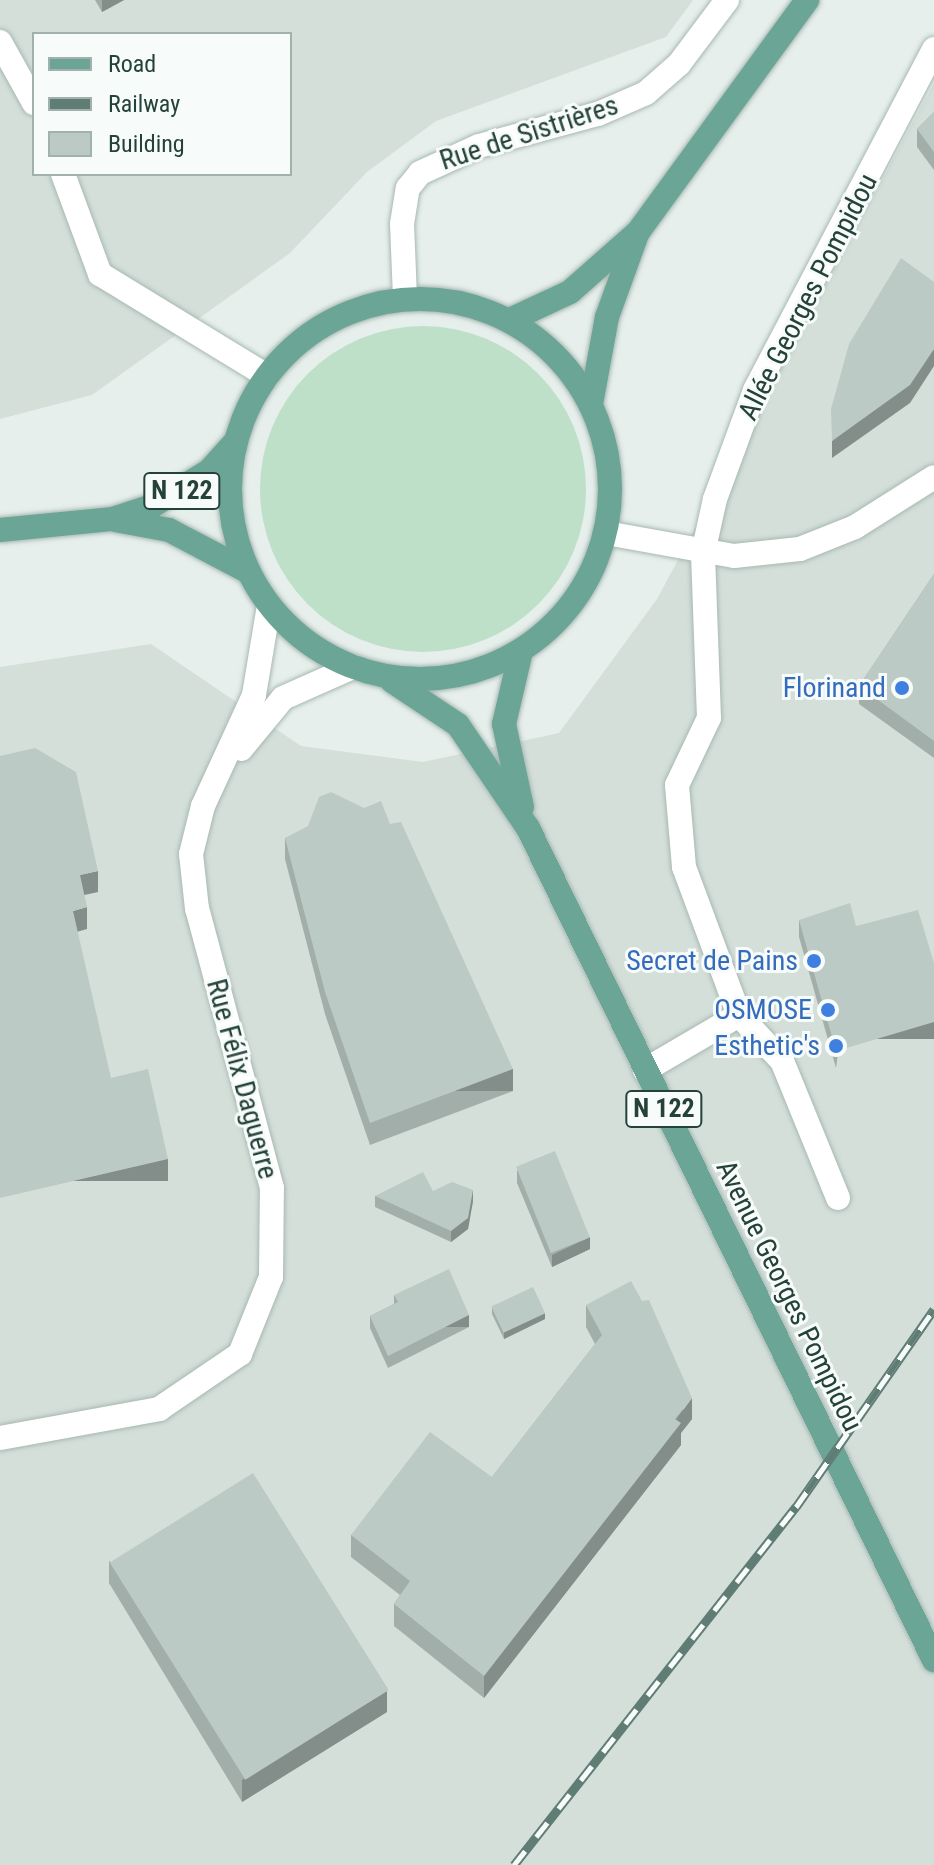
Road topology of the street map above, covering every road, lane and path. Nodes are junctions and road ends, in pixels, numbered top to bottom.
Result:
1 (727, 0) edge
2 (807, 0) edge
3 (0, 42) edge
4 (934, 49) edge
5 (32, 99) edge
6 (64, 176) edge
7 (638, 232) junction
8 (405, 298) junction
9 (510, 320) junction
10 (267, 376) junction
11 (591, 404) junction
12 (236, 440) junction
13 (934, 477) edge
14 (113, 519) junction
15 (0, 530) edge
16 (606, 533) junction
17 (703, 553) junction
18 (249, 572) junction
19 (269, 605) junction
20 (521, 651) junction
21 (353, 667) junction
22 (382, 676) junction
23 (214, 786) junction
24 (528, 828) junction
25 (739, 1015) junction
26 (645, 1070) junction
27 (838, 1198) dead end
28 (0, 1438) edge
29 (934, 1660) edge

1 - 8 street, Rue de Sistrières
2 - 7 main road
3 - 5 street
4 - 17 street, Allée Georges Pompidou
6 - 10 street
7 - 9 main road
7 - 11 main road
8 - 9 main road
8 - 10 main road
9 - 11 main road
10 - 12 main road
11 - 16 main road
12 - 14 main road, N 122
12 - 18 main road
13 - 17 street
14 - 15 main road, N 122
14 - 18 main road, N 122
16 - 17 street
16 - 20 main road
17 - 25 street, Allée Georges Pompidou
18 - 19 main road
19 - 21 main road
19 - 23 street, Rue Félix Daguerre
20 - 22 main road
20 - 24 main road, Avenue Georges Pompidou
21 - 22 main road
21 - 23 street, Rue Félix Daguerre
22 - 24 main road, Avenue Georges Pompidou / N 122
23 - 28 street, Rue Félix Daguerre
24 - 26 main road, Avenue Georges Pompidou / N 122
25 - 26 street
25 - 27 street
26 - 29 main road, Avenue Georges Pompidou / N 122

